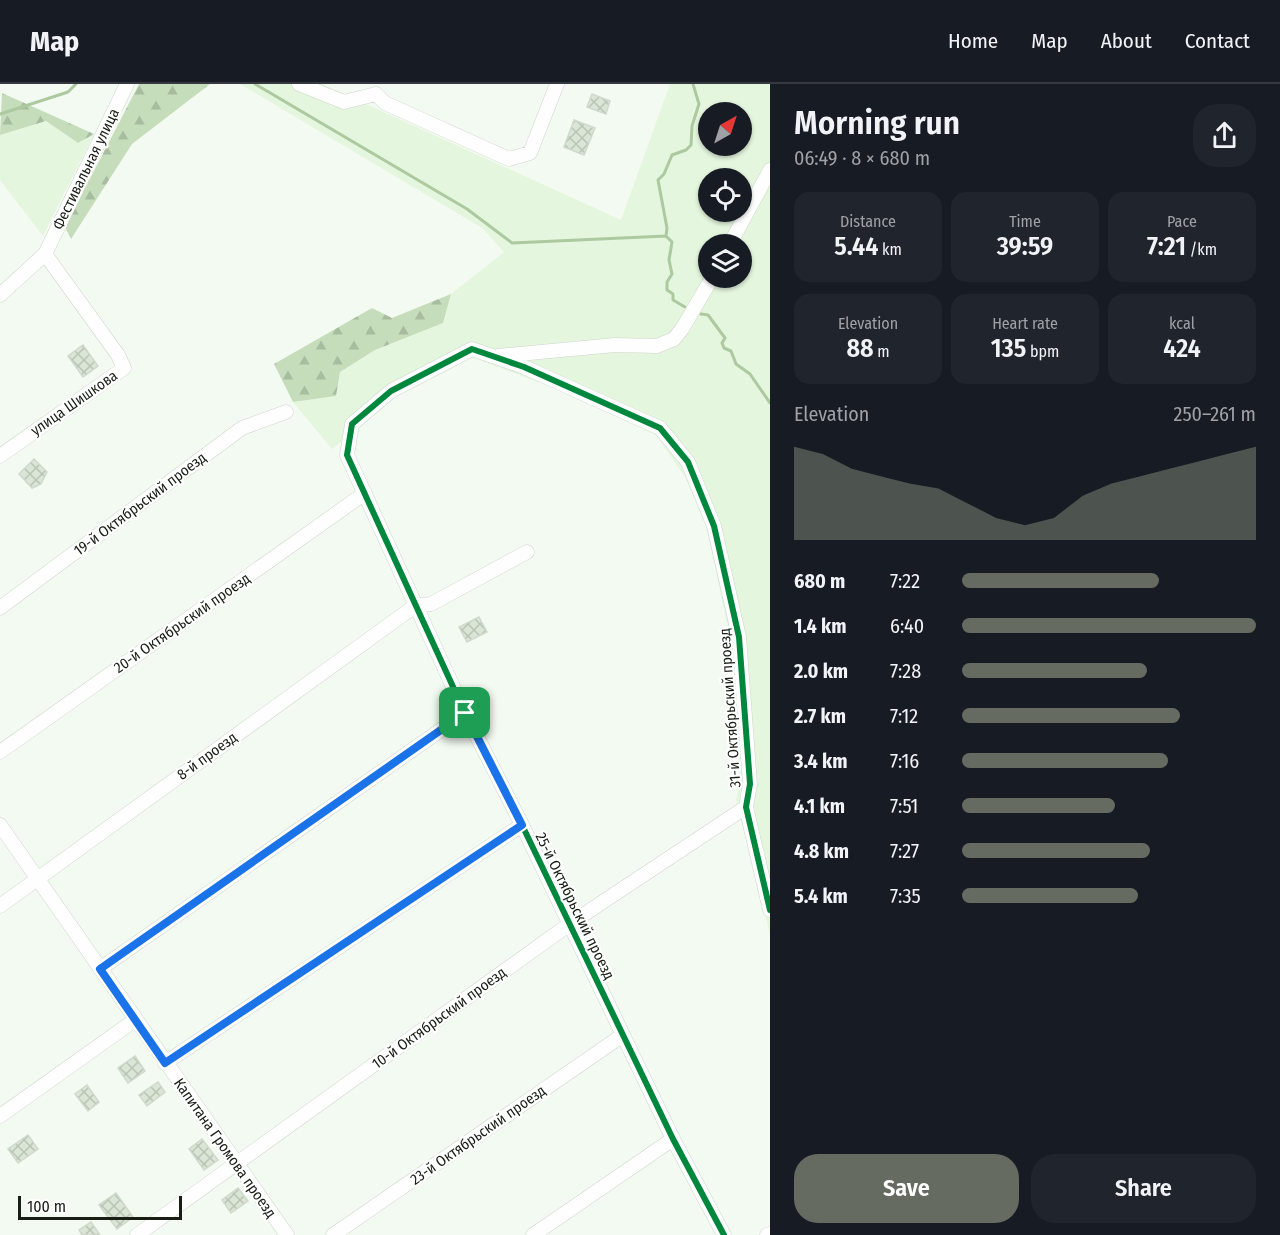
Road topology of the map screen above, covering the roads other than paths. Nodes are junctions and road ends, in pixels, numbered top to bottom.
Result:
1 (127, 84) edge
2 (299, 84) edge
3 (557, 84) edge
4 (378, 89) edge
5 (770, 170) edge
6 (735, 234) edge
7 (45, 254) junction
8 (706, 288) edge
9 (0, 295) edge
10 (493, 356) junction
11 (286, 412) dead end
12 (347, 455) joint
13 (0, 456) edge
14 (365, 493) junction
15 (527, 552) dead end
16 (414, 606) junction
17 (0, 608) edge
18 (465, 713) junction
19 (0, 752) edge
20 (746, 807) junction
21 (0, 825) edge
22 (522, 825) junction
23 (39, 878) junction
24 (0, 906) edge
25 (770, 910) edge
26 (571, 923) junction
27 (100, 969) junction
28 (135, 1020) junction
29 (623, 1035) junction
30 (165, 1063) junction
31 (0, 1116) edge
32 (673, 1139) junction
33 (236, 1166) junction
34 (136, 1235) edge
35 (287, 1235) edge
36 (333, 1235) edge
37 (533, 1235) edge
38 (724, 1235) edge

1 - 7 street, Фестивальная улица
2 - 4 street
3 - 4 street
5 - 6 street
7 - 9 street
7 - 13 street, улица Шишкова
8 - 10 street
10 - 12 street, 31-й Октябрьский проезд
10 - 20 street, 31-й Октябрьский проезд
11 - 17 street, 19-й Октябрьский проезд
12 - 14 street, 25-й Октябрьский проезд
14 - 16 street, 25-й Октябрьский проезд
14 - 19 street, 20-й Октябрьский проезд
15 - 16 street
16 - 18 street, 25-й Октябрьский проезд
16 - 23 street, 8-й проезд
18 - 22 street, 25-й Октябрьский проезд
18 - 27 street
20 - 25 street, 31-й Октябрьский проезд
20 - 26 street, 10-й Октябрьский проезд
21 - 23 street, Капитана Громова проезд
22 - 26 street, 25-й Октябрьский проезд
22 - 30 street
23 - 24 street, 8-й проезд
23 - 27 street, Капитана Громова проезд
26 - 29 street, 25-й Октябрьский проезд
26 - 33 street, 10-й Октябрьский проезд
27 - 28 street, Капитана Громова проезд
28 - 30 street, Капитана Громова проезд
28 - 31 street
29 - 32 street, 25-й Октябрьский проезд
29 - 36 street, 23-й Октябрьский проезд
30 - 33 street, Капитана Громова проезд
32 - 37 street
32 - 38 street, 25-й Октябрьский проезд
33 - 34 street, 10-й Октябрьский проезд
33 - 35 street, Капитана Громова проезд

